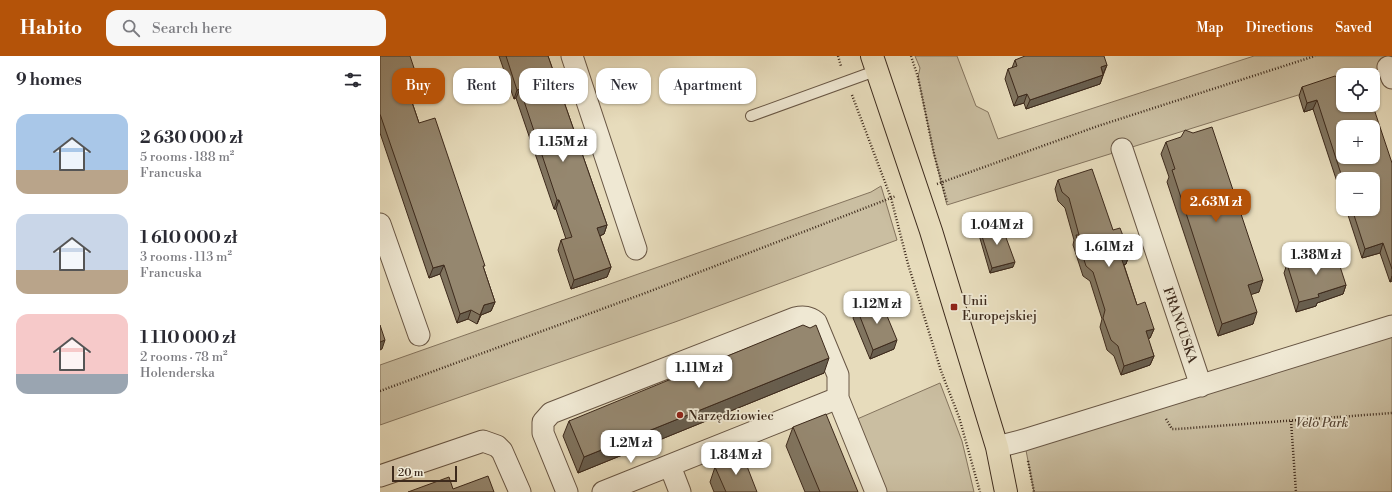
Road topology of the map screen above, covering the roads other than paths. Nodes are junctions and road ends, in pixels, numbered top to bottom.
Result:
1 (572, 56) edge
2 (875, 63) edge
3 (751, 116) dead end
4 (1122, 149) dead end
5 (380, 224) edge
6 (636, 249) dead end
7 (1392, 326) edge
8 (419, 335) dead end
9 (1201, 386) junction
10 (838, 398) junction
11 (997, 447) junction
12 (670, 466) junction
13 (380, 476) edge
14 (520, 492) edge
15 (567, 492) edge
16 (603, 492) edge
17 (680, 492) edge
18 (876, 492) edge
19 (1006, 492) edge

1 - 6 street
2 - 3 lane
2 - 11 main road
4 - 9 street, FRANCUSKA
5 - 8 street
7 - 9 street
9 - 11 street
10 - 12 street
10 - 15 street
10 - 18 street
11 - 19 main road
12 - 16 street
12 - 17 street
13 - 14 street

